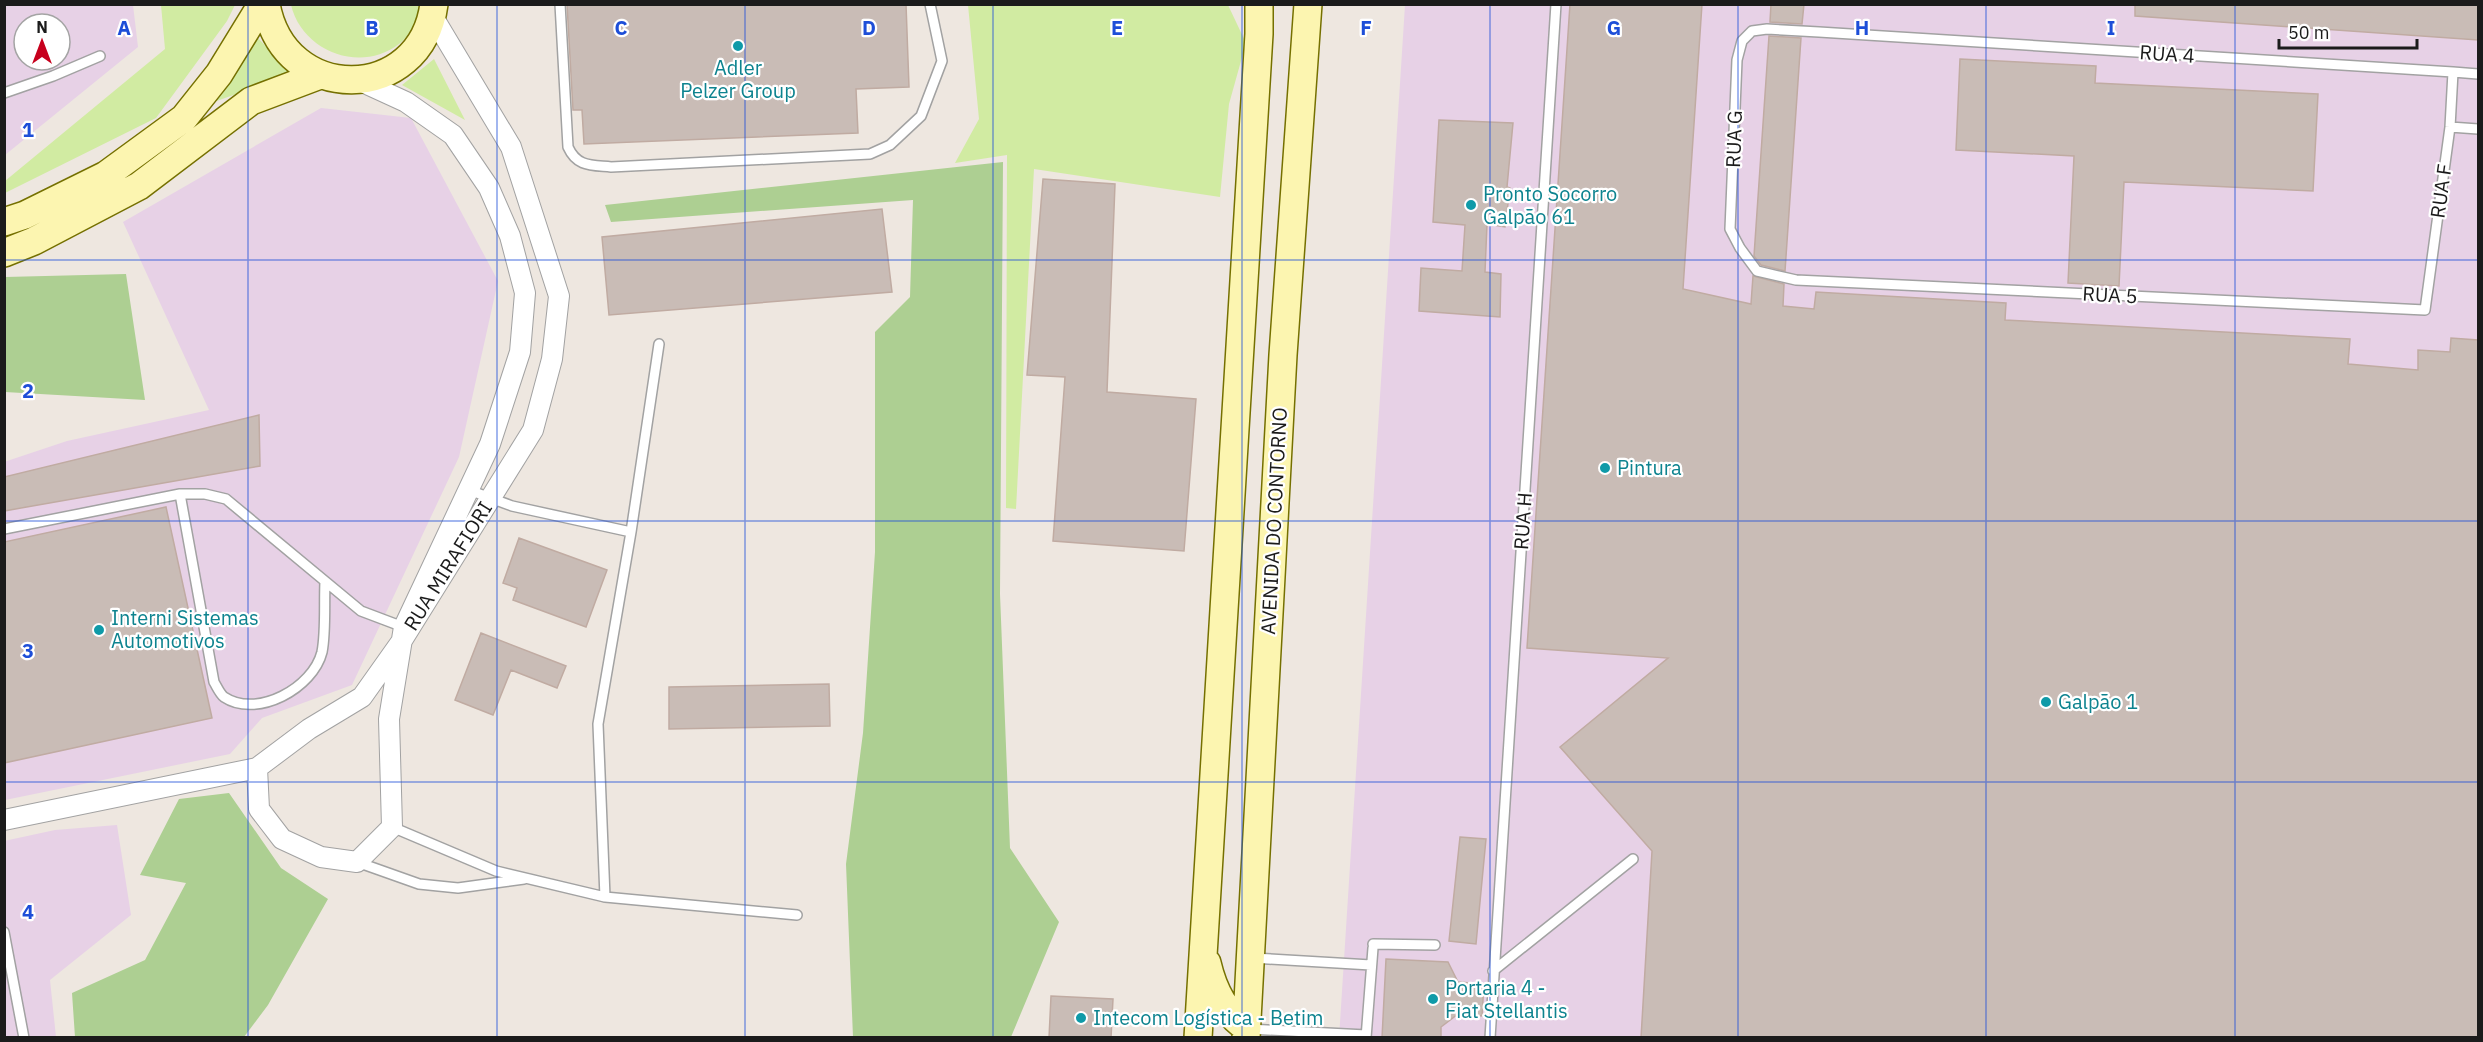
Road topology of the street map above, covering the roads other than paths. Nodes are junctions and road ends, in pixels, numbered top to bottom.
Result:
1 (262, 4) edge
2 (266, 4) edge
3 (560, 4) edge
4 (930, 4) edge
5 (1259, 4) edge
6 (1308, 4) edge
7 (1556, 4) edge
8 (434, 11) edge
9 (1819, 32) joint
10 (100, 56) dead end
11 (2453, 72) junction
12 (2478, 74) edge
13 (320, 75) junction
14 (358, 80) junction
15 (4, 93) edge
16 (2450, 127) junction
17 (2478, 129) edge
18 (4, 222) edge
19 (4, 254) edge
20 (1796, 280) joint
21 (2425, 310) joint
22 (659, 344) dead end
23 (469, 490) junction
24 (180, 494) junction
25 (490, 499) junction
26 (4, 528) edge
27 (631, 532) junction
28 (325, 582) junction
29 (404, 633) junction
30 (257, 768) junction
31 (4, 820) edge
32 (392, 827) junction
33 (1633, 859) dead end
34 (357, 862) junction
35 (530, 879) junction
36 (605, 897) junction
37 (797, 915) dead end
38 (4, 932) edge
39 (1435, 945) dead end
40 (1204, 947) junction
41 (1251, 958) junction
42 (1371, 965) junction
43 (1494, 970) junction
44 (1247, 1033) edge
45 (1366, 1036) edge
46 (24, 1038) edge
47 (1198, 1038) edge
48 (1490, 1038) edge

1 - 18 street
2 - 13 street
3 - 4 lane
5 - 40 street
6 - 41 street, AVENIDA DO CONTORNO
7 - 43 lane, RUA H
8 - 14 street
8 - 25 street, RUA MIRAFIORI
9 - 11 lane, RUA 4
9 - 20 lane, RUA G
10 - 15 lane
11 - 12 lane, RUA 4
11 - 16 lane, RUA F
13 - 14 street
13 - 19 street
14 - 23 street, RUA MIRAFIORI
16 - 17 lane
16 - 21 lane, RUA F
20 - 21 lane, RUA 5
22 - 27 lane
23 - 25 lane
23 - 29 street, RUA MIRAFIORI
24 - 26 lane
24 - 28 lane
24 - 28 lane
25 - 27 lane
25 - 29 street, RUA MIRAFIORI
27 - 36 lane
28 - 29 lane
29 - 30 street
29 - 32 street
30 - 31 street
30 - 34 street
32 - 34 street
32 - 35 lane
33 - 43 lane
34 - 35 lane
35 - 36 lane
36 - 37 lane
38 - 46 lane
39 - 42 lane
40 - 44 street
40 - 47 street
41 - 42 lane
41 - 44 street, AVENIDA DO CONTORNO
42 - 45 lane
43 - 48 lane, RUA H
44 - 45 lane

